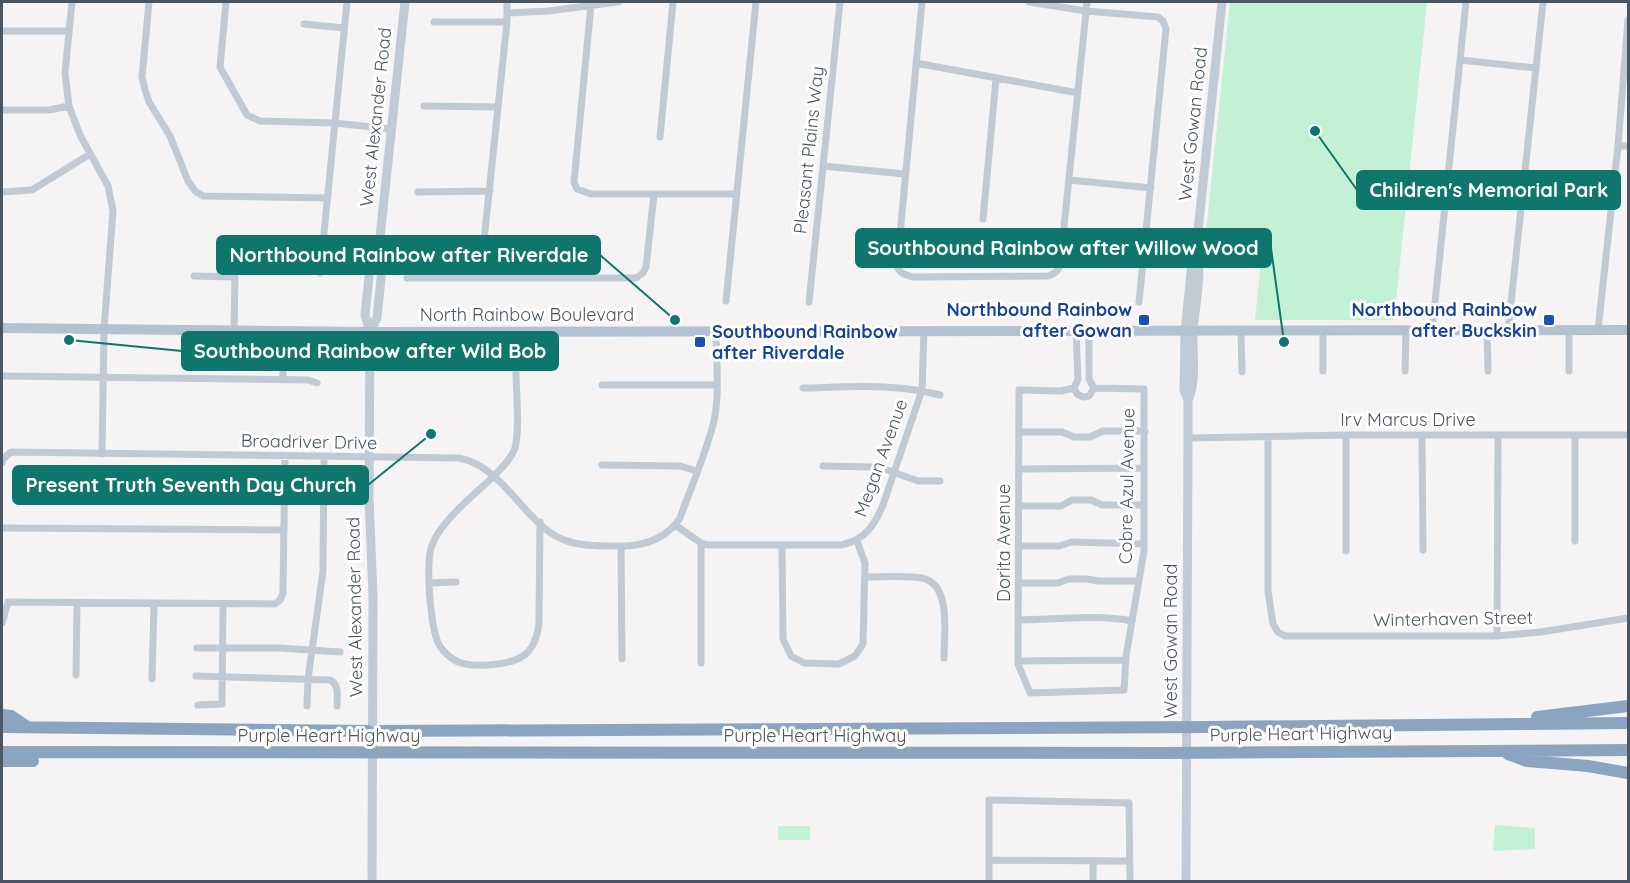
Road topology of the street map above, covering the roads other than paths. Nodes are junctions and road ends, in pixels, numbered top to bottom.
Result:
1 (72, 2) edge
2 (149, 2) edge
3 (226, 2) edge
4 (347, 2) edge
5 (405, 2) edge
6 (507, 2) edge
7 (618, 2) edge
8 (673, 2) edge
9 (756, 2) edge
10 (840, 2) edge
11 (922, 2) edge
12 (1029, 2) edge
13 (1087, 2) edge
14 (1222, 2) edge
15 (1466, 2) edge
16 (1543, 2) edge
17 (591, 5) junction
18 (1086, 11) junction
19 (508, 12) junction
20 (1629, 20) edge
21 (434, 22) dead end
22 (507, 22) junction
23 (304, 24) dead end
24 (344, 28) junction
25 (2, 31) edge
26 (68, 32) junction
27 (1461, 60) junction
28 (916, 63) junction
29 (1536, 68) junction
30 (996, 79) junction
31 (1078, 93) junction
32 (69, 106) junction
33 (424, 106) dead end
34 (498, 107) junction
35 (2, 110) edge
36 (334, 123) junction
37 (391, 129) junction
38 (660, 137) dead end
39 (1618, 146) junction
40 (1629, 146) edge
41 (90, 154) junction
42 (823, 166) junction
43 (905, 174) junction
44 (1069, 180) junction
45 (1151, 188) junction
46 (490, 191) junction
47 (2, 192) edge
48 (418, 192) dead end
49 (654, 194) junction
50 (737, 194) junction
51 (327, 198) junction
52 (982, 219) dead end
53 (320, 273) dead end
54 (194, 276) dead end
55 (407, 278) dead end
56 (480, 278) junction
57 (726, 301) dead end
58 (809, 302) dead end
59 (1139, 302) dead end
60 (2, 328) edge
61 (104, 329) junction
62 (234, 330) junction
63 (283, 330) junction
64 (1569, 330) junction
65 (1598, 330) junction
66 (1629, 330) edge
67 (924, 331) junction
68 (1076, 331) junction
69 (1089, 331) junction
70 (1323, 331) junction
71 (1406, 331) junction
72 (1432, 331) junction
73 (1487, 331) junction
74 (1508, 331) junction
75 (370, 332) junction
76 (716, 332) junction
77 (1189, 332) junction
78 (1242, 332) junction
79 (516, 370) dead end
80 (1488, 370) dead end
81 (1323, 371) dead end
82 (1405, 371) dead end
83 (1569, 371) dead end
84 (1242, 372) dead end
85 (2, 376) edge
86 (103, 378) junction
87 (283, 380) junction
88 (317, 383) dead end
89 (602, 385) dead end
90 (717, 386) junction
91 (1074, 387) junction
92 (803, 388) dead end
93 (1094, 388) junction
94 (922, 390) junction
95 (940, 394) dead end
96 (1145, 431) junction
97 (1020, 432) junction
98 (1346, 435) junction
99 (1422, 435) junction
100 (1498, 435) junction
101 (1575, 435) junction
102 (1629, 435) edge
103 (1268, 437) junction
104 (1188, 438) junction
105 (102, 454) junction
106 (285, 456) junction
107 (324, 457) junction
108 (369, 458) junction
109 (2, 464) edge
110 (602, 465) dead end
111 (823, 466) dead end
112 (1144, 468) junction
113 (1019, 469) junction
114 (697, 471) junction
115 (894, 472) junction
116 (494, 476) junction
117 (940, 481) dead end
118 (369, 498) junction
119 (324, 499) junction
120 (1144, 505) junction
121 (1019, 507) junction
122 (540, 522) junction
123 (675, 525) junction
124 (2, 528) edge
125 (284, 530) junction
126 (857, 541) junction
127 (1575, 541) dead end
128 (700, 543) junction
129 (1144, 544) junction
130 (621, 546) junction
131 (783, 546) junction
132 (1019, 546) junction
133 (1423, 550) dead end
134 (1346, 551) dead end
135 (865, 577) junction
136 (456, 582) dead end
137 (1139, 582) junction
138 (429, 583) junction
139 (1018, 583) junction
140 (2, 596) edge
141 (8, 602) junction
142 (76, 603) junction
143 (154, 604) junction
144 (223, 604) junction
145 (1629, 618) edge
146 (1018, 620) junction
147 (1132, 621) junction
148 (2, 623) edge
149 (1497, 636) junction
150 (197, 648) dead end
151 (223, 648) junction
152 (313, 650) junction
153 (340, 652) dead end
154 (622, 658) dead end
155 (944, 658) dead end
156 (1126, 660) junction
157 (1018, 661) junction
158 (701, 663) dead end
159 (76, 675) dead end
160 (196, 676) dead end
161 (223, 676) junction
162 (152, 680) dead end
163 (309, 680) junction
164 (1030, 693) joint
165 (198, 705) dead end
166 (307, 706) dead end
167 (336, 706) dead end
168 (1629, 706) edge
169 (2, 715) edge
170 (1629, 723) edge
171 (1438, 725) junction
172 (2, 727) edge
173 (27, 727) junction
174 (1499, 750) junction
175 (1629, 750) edge
176 (2, 752) edge
177 (129, 754) junction
178 (2, 761) edge
179 (1629, 772) edge
180 (989, 860) junction
181 (1093, 861) junction
182 (1129, 861) junction
183 (372, 882) edge
184 (989, 882) edge
185 (1093, 882) edge
186 (1130, 882) edge
187 (1186, 882) edge

1 - 26 street
2 - 51 street
3 - 36 street
4 - 24 street
5 - 37 main road, West Alexander Road
6 - 19 street
7 - 17 street
8 - 38 street
9 - 50 street
10 - 42 street, Pleasant Plains Way
11 - 28 street
12 - 18 street
13 - 18 street
14 - 77 main road, West Gowan Road
15 - 27 street
16 - 29 street
17 - 19 street
17 - 49 street
18 - 31 street
18 - 45 street
19 - 22 street
20 - 39 street
21 - 22 street
22 - 34 street
23 - 24 street
24 - 36 street
25 - 26 street
26 - 32 street
27 - 29 street
27 - 72 street
28 - 30 street
28 - 43 street
29 - 74 street
30 - 31 street
30 - 52 street
31 - 44 street
32 - 35 street
32 - 41 street
33 - 34 street
34 - 46 street
36 - 37 street
36 - 51 street
37 - 75 main road, West Alexander Road
39 - 40 street
39 - 65 street
41 - 47 street
41 - 61 street
42 - 43 street
42 - 58 street, Pleasant Plains Way
43 - 44 street
44 - 45 street
45 - 59 street
46 - 48 street
46 - 56 street
49 - 50 street
49 - 56 street
50 - 57 street
51 - 53 street
54 - 62 street
55 - 56 street
60 - 61 main road, North Rainbow Boulevard
61 - 62 main road, North Rainbow Boulevard
61 - 86 street
62 - 63 main road, North Rainbow Boulevard
63 - 75 main road, North Rainbow Boulevard
63 - 87 street
64 - 65 main road, North Rainbow Boulevard
64 - 74 main road, North Rainbow Boulevard
64 - 83 street
65 - 66 main road, North Rainbow Boulevard
67 - 68 main road, North Rainbow Boulevard
67 - 76 main road, North Rainbow Boulevard
67 - 94 street, Megan Avenue
68 - 69 main road, North Rainbow Boulevard
68 - 91 street
69 - 77 main road, North Rainbow Boulevard
69 - 93 street
70 - 71 main road, North Rainbow Boulevard
70 - 78 main road, North Rainbow Boulevard
70 - 81 street
71 - 72 main road, North Rainbow Boulevard
71 - 82 street
72 - 73 main road, North Rainbow Boulevard
73 - 74 main road, North Rainbow Boulevard
73 - 80 street
75 - 76 main road, North Rainbow Boulevard
75 - 108 main road, West Alexander Road
76 - 90 street
77 - 78 main road, North Rainbow Boulevard
77 - 104 main road, West Gowan Road
78 - 84 street
79 - 116 street
85 - 86 street
86 - 87 street
86 - 105 street
87 - 88 street
89 - 90 street
90 - 114 street
91 - 93 street
91 - 97 street, Dorita Avenue
92 - 94 street
93 - 96 street, Cobre Azul Avenue
94 - 95 street
94 - 115 street, Megan Avenue
96 - 97 street
96 - 112 street, Cobre Azul Avenue
97 - 113 street, Dorita Avenue
98 - 99 street, Irv Marcus Drive
98 - 103 street, Irv Marcus Drive
98 - 134 street
99 - 100 street, Irv Marcus Drive
99 - 133 street
100 - 101 street, Irv Marcus Drive
100 - 149 street
101 - 102 street, Irv Marcus Drive
101 - 127 street
103 - 104 street, Irv Marcus Drive
103 - 149 street, Winterhaven Street
104 - 187 main road, West Gowan Road
105 - 106 street, Broadriver Drive
105 - 109 street, Broadriver Drive
106 - 107 street, Broadriver Drive
106 - 125 street
107 - 108 street, Broadriver Drive
107 - 119 street
108 - 116 street, Broadriver Drive
108 - 118 main road, West Alexander Road
110 - 114 street
111 - 115 street
112 - 113 street
112 - 120 street, Cobre Azul Avenue
113 - 121 street, Dorita Avenue
114 - 123 street
115 - 117 street
115 - 126 street, Megan Avenue
116 - 122 street, Broadriver Drive
116 - 138 street
118 - 119 street
118 - 183 main road, West Alexander Road
119 - 152 street
120 - 121 street
120 - 129 street, Cobre Azul Avenue
121 - 132 street, Dorita Avenue
122 - 130 street, Broadriver Drive
122 - 138 street
123 - 128 street
123 - 130 street, Broadriver Drive
124 - 125 street
125 - 144 street
126 - 131 street
126 - 135 street, Megan Avenue
128 - 131 street
128 - 158 street
129 - 132 street
129 - 137 street, Cobre Azul Avenue
130 - 154 street
131 - 135 street, Megan Avenue
132 - 139 street, Dorita Avenue
135 - 155 street
136 - 138 street
137 - 139 street
137 - 147 street, Cobre Azul Avenue
139 - 146 street, Dorita Avenue
140 - 141 street
141 - 142 street
141 - 148 street
142 - 143 street
142 - 159 street
143 - 144 street
143 - 162 street
144 - 151 street
145 - 149 street, Winterhaven Street
146 - 147 street
146 - 157 street, Dorita Avenue
147 - 156 street, Cobre Azul Avenue
150 - 151 street
151 - 152 street
151 - 161 street
152 - 153 street
152 - 163 street
156 - 157 street
156 - 164 street, Cobre Azul Avenue
157 - 164 street, Dorita Avenue
160 - 161 street
161 - 163 street
161 - 165 street
163 - 166 street
163 - 167 street
168 - 171 highway
169 - 173 highway
170 - 171 highway, Purple Heart Highway
171 - 173 highway, Purple Heart Highway
172 - 173 highway, Purple Heart Highway
174 - 175 highway, Purple Heart Highway
174 - 177 highway, Purple Heart Highway
174 - 179 highway
176 - 177 highway, Purple Heart Highway
177 - 178 highway
180 - 181 street
180 - 182 street
180 - 184 street
181 - 182 street
181 - 185 street
182 - 186 street

